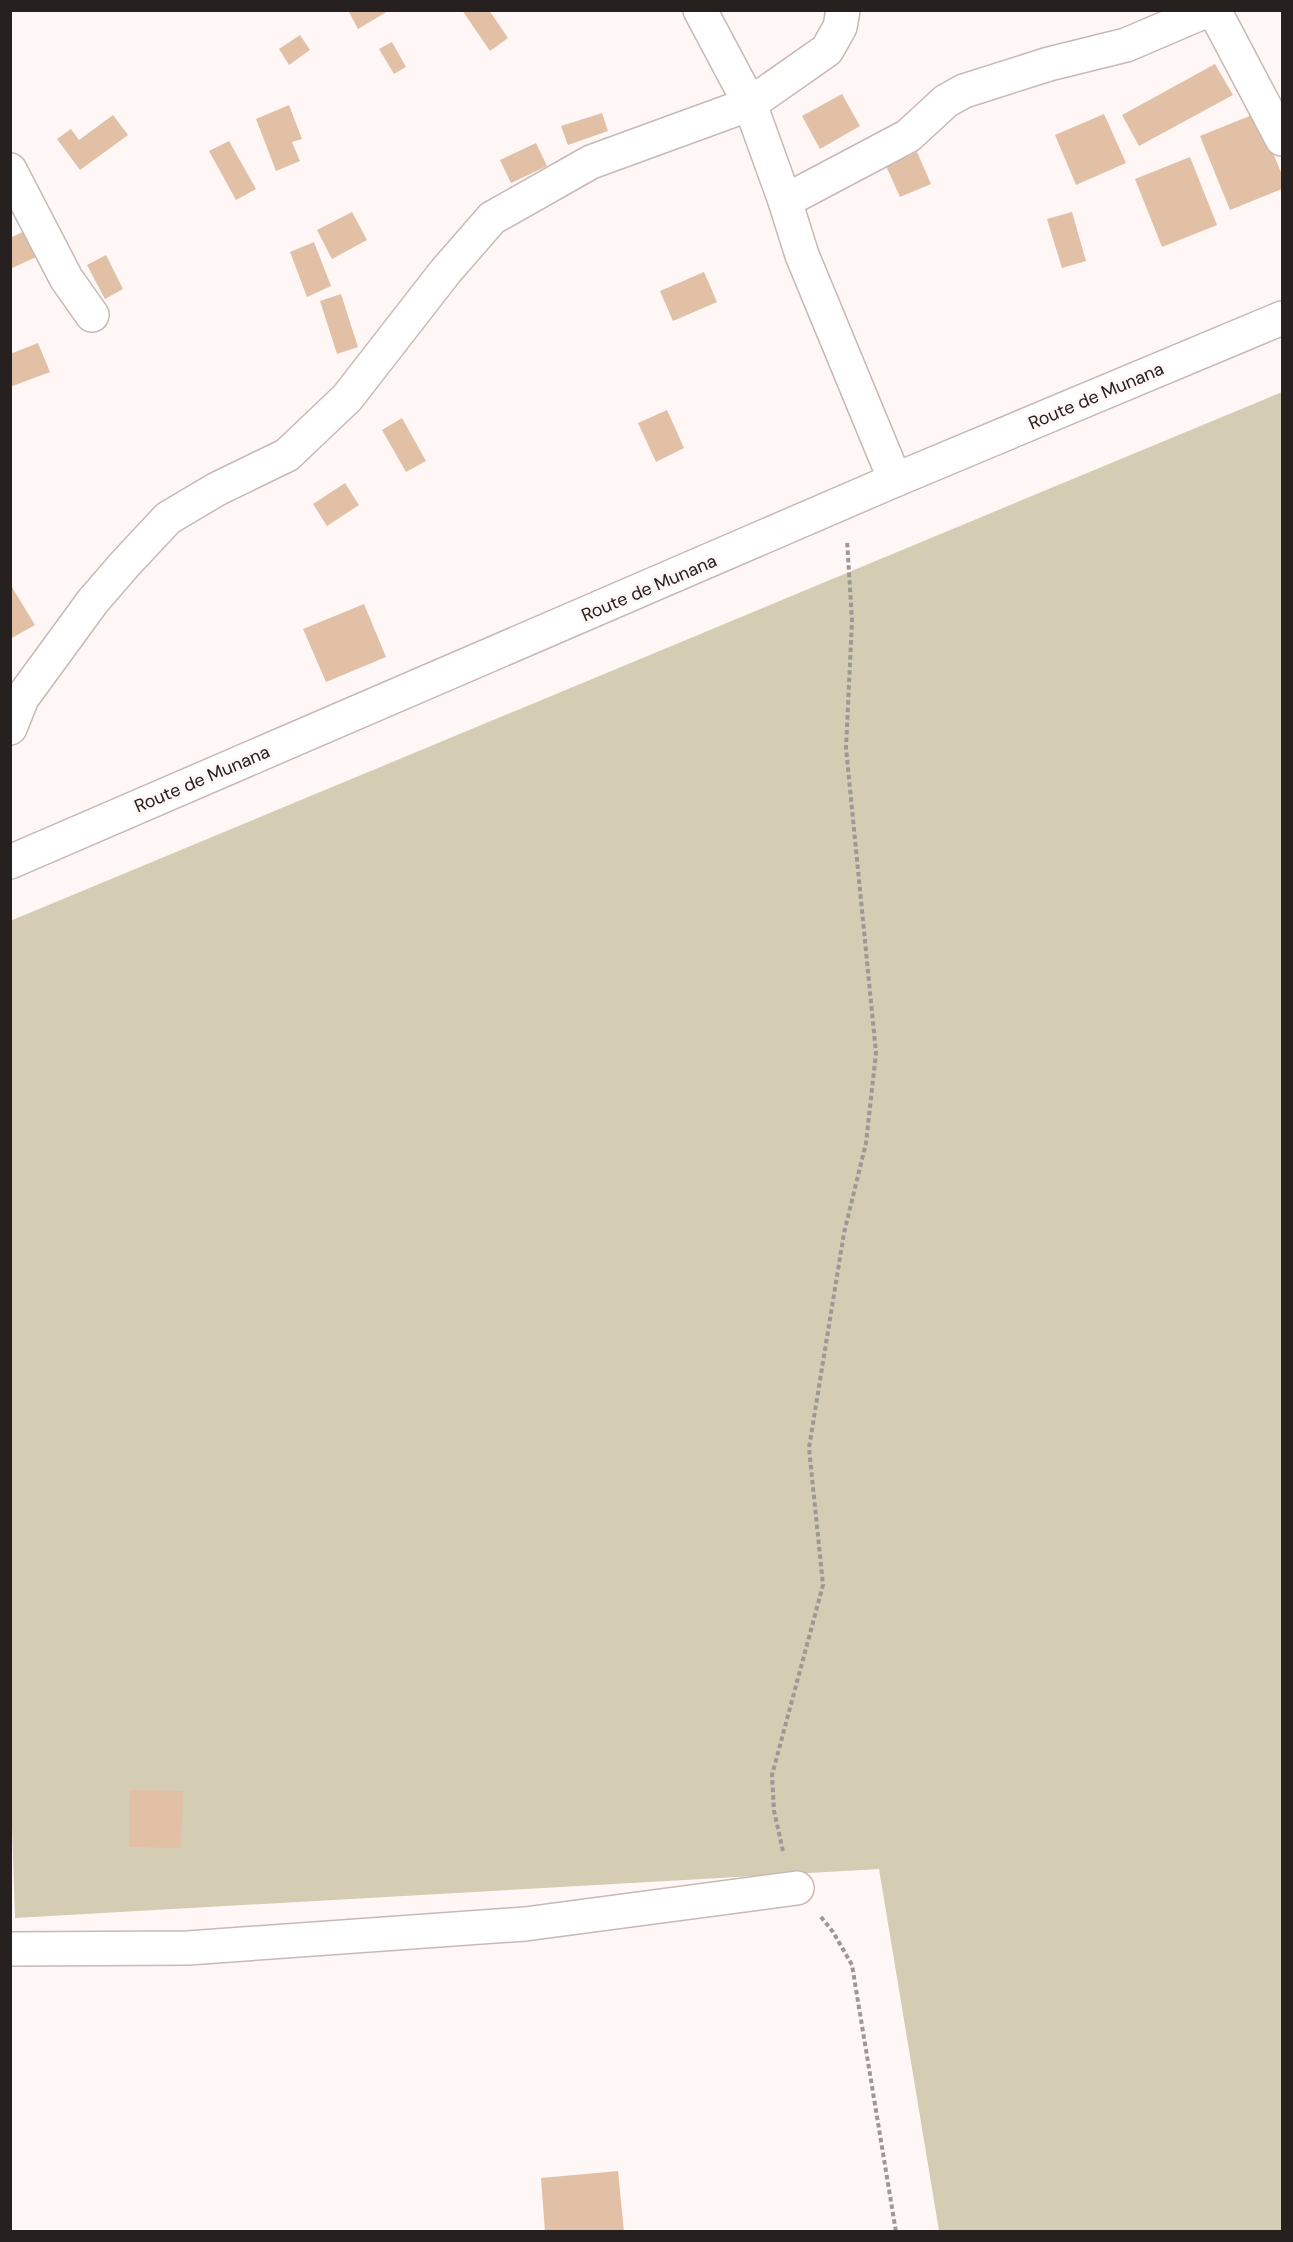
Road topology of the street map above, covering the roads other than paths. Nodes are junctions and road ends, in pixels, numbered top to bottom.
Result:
1 (700, 10) edge
2 (843, 10) edge
3 (1208, 10) edge
4 (1214, 10) edge
5 (750, 104) junction
6 (1282, 139) edge
7 (10, 170) edge
8 (785, 201) junction
9 (92, 315) dead end
10 (1282, 318) edge
11 (895, 480) junction
12 (10, 728) edge
13 (12, 856) edge
14 (797, 1888) road end
15 (10, 1949) edge

1 - 5 street
2 - 5 street
3 - 8 street
4 - 6 street
5 - 8 street
5 - 12 street
7 - 9 street
8 - 11 street
10 - 11 street, Route de Munana
11 - 13 street, Route de Munana
14 - 15 street

